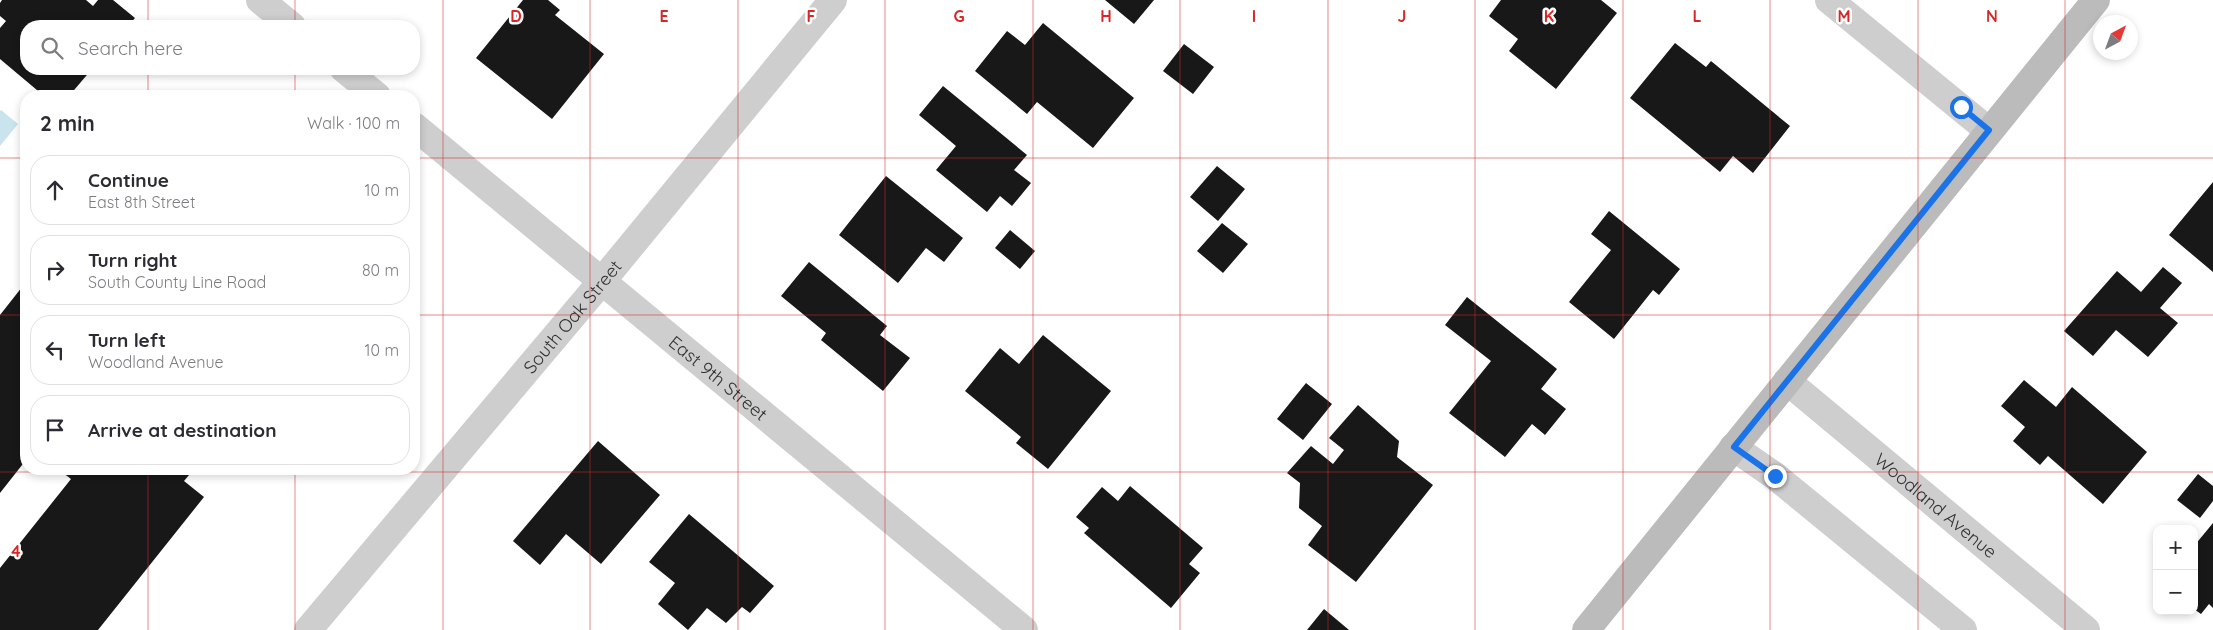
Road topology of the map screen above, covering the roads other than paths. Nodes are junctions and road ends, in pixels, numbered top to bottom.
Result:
1 (260, 0) edge
2 (833, 0) edge
3 (1829, 0) edge
4 (2096, 0) edge
5 (285, 20) edge
6 (351, 75) edge
7 (370, 90) edge
8 (1989, 130) junction
9 (420, 131) edge
10 (602, 281) junction
11 (1787, 381) junction
12 (1734, 447) junction
13 (308, 630) edge
14 (1024, 630) edge
15 (1586, 630) edge
16 (1962, 630) edge
17 (2086, 630) edge

1 - 5 street
2 - 10 street, South Oak Street
3 - 8 street
4 - 8 main road
6 - 7 street
8 - 11 main road
9 - 10 street, East 9th Street
10 - 13 street, South Oak Street
10 - 14 street, East 9th Street
11 - 12 main road
11 - 17 street, Woodland Avenue
12 - 15 main road
12 - 16 street

